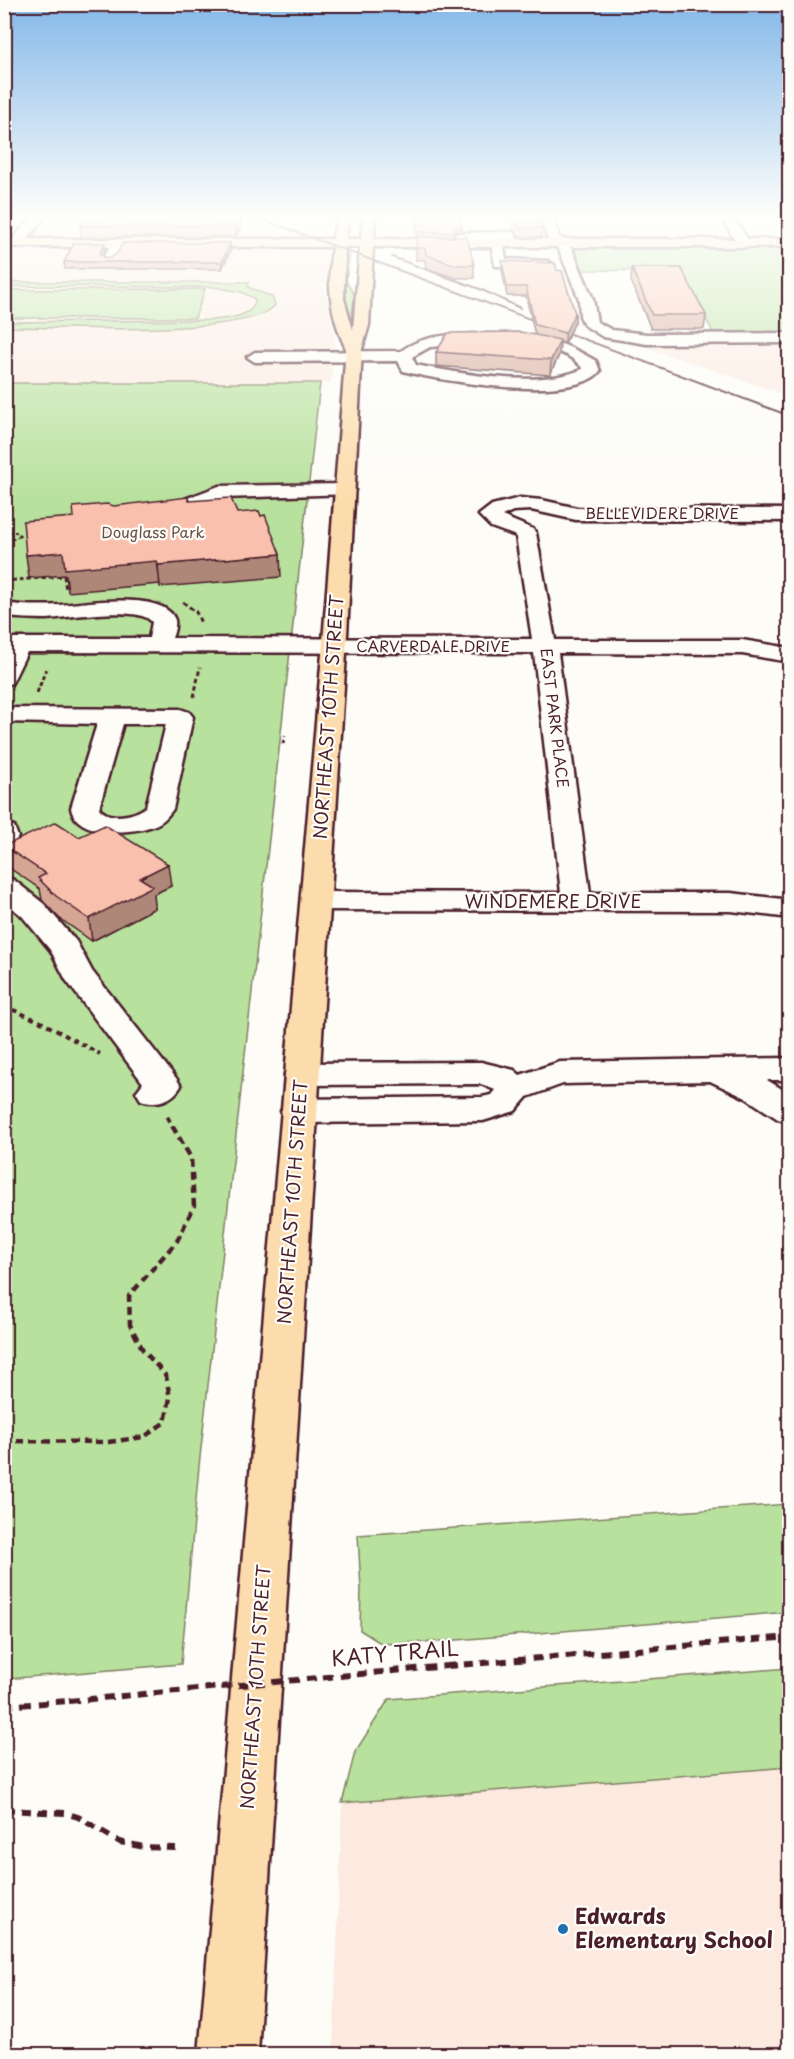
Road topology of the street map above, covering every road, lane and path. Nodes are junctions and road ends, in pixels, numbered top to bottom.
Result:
1 (338, 310) edge
2 (363, 310) edge
3 (587, 310) edge
4 (789, 338) edge
5 (354, 353) junction
6 (404, 356) junction
7 (253, 364) dead end
8 (345, 490) junction
9 (576, 513) junction
10 (789, 515) edge
11 (140, 518) edge
12 (4, 532) edge
13 (526, 533) junction
14 (4, 542) edge
15 (4, 581) edge
16 (66, 592) edge
17 (4, 610) edge
18 (11, 645) edge
19 (158, 646) junction
20 (335, 646) junction
21 (545, 647) junction
22 (789, 656) edge
23 (4, 678) edge
24 (4, 715) edge
25 (112, 717) junction
26 (285, 735) dead end
27 (284, 744) dead end
28 (4, 832) edge
29 (4, 837) edge
30 (4, 886) edge
31 (316, 901) junction
32 (577, 903) junction
33 (789, 909) edge
34 (4, 1006) edge
35 (110, 1060) dead end
36 (789, 1069) edge
37 (714, 1072) junction
38 (153, 1092) joint
39 (301, 1093) junction
40 (789, 1111) edge
41 (4, 1441) edge
42 (789, 1637) edge
43 (4, 1706) edge
44 (4, 1810) edge
45 (176, 1848) dead end
46 (228, 2055) edge

1 - 5 main road
2 - 5 main road, NORTHEAST 10TH STREET
3 - 4 street
5 - 6 street
5 - 7 street
5 - 8 main road, NORTHEAST 10TH STREET
6 - 6 street
8 - 11 street
8 - 20 main road, NORTHEAST 10TH STREET
9 - 10 street, BELLEVIDERE DRIVE
9 - 13 street
9 - 13 street, BELLEVIDERE DRIVE
12 - 14 path
13 - 21 street, EAST PARK PLACE
15 - 16 path
17 - 19 street
18 - 19 street, CARVERDALE DRIVE
18 - 23 street
19 - 20 street, CARVERDALE DRIVE
20 - 21 street, CARVERDALE DRIVE
20 - 31 main road, NORTHEAST 10TH STREET
21 - 22 street, CARVERDALE DRIVE
21 - 32 street, EAST PARK PLACE
24 - 25 street
25 - 25 street
26 - 27 path
28 - 29 street
30 - 38 street
31 - 32 street, WINDEMERE DRIVE
31 - 39 main road, NORTHEAST 10TH STREET
32 - 33 street, WINDEMERE DRIVE
34 - 35 path
36 - 37 street
37 - 39 street
37 - 40 street
38 - 41 path
39 - 46 main road, NORTHEAST 10TH STREET
42 - 43 path, KATY TRAIL, bridge
44 - 45 path

